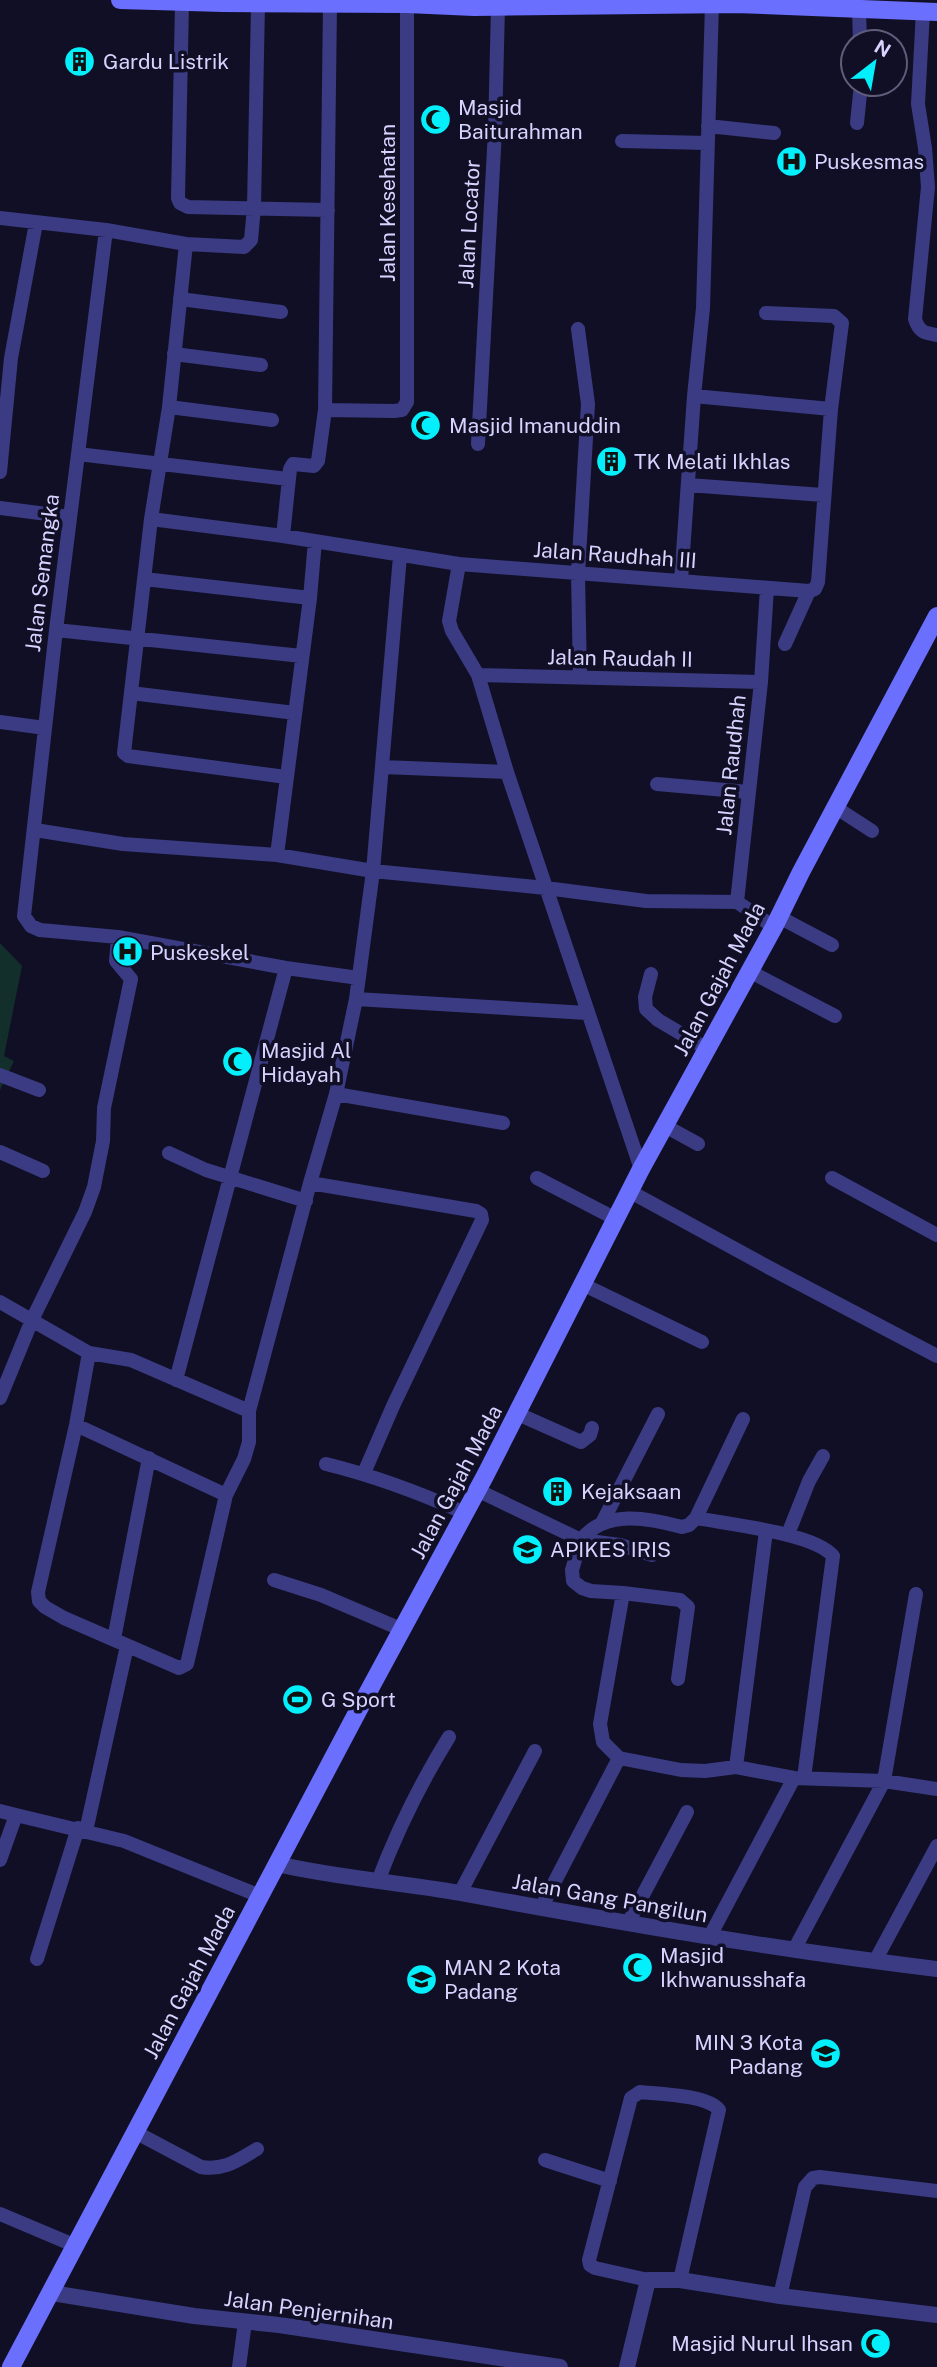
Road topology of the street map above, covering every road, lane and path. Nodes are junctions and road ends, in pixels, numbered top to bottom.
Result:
1 (120, 0) edge
2 (203, 1) edge
3 (223, 2) edge
4 (736, 2) edge
5 (182, 3) junction
6 (474, 3) edge
7 (258, 4) junction
8 (330, 4) junction
9 (407, 4) junction
10 (712, 4) junction
11 (498, 6) junction
12 (859, 10) junction
13 (930, 11) edge
14 (860, 28) edge
15 (860, 98) edge
16 (858, 123) dead end
17 (708, 126) junction
18 (774, 133) dead end
19 (622, 141) dead end
20 (707, 143) junction
21 (931, 148) edge
22 (254, 207) junction
23 (328, 210) junction
24 (0, 218) edge
25 (36, 223) junction
26 (106, 230) junction
27 (186, 244) junction
28 (180, 299) junction
29 (281, 312) dead end
30 (766, 313) dead end
31 (578, 329) dead end
32 (937, 335) edge
33 (174, 354) junction
34 (261, 365) dead end
35 (694, 396) junction
36 (169, 407) junction
37 (831, 409) junction
38 (325, 410) junction
39 (272, 420) dead end
40 (478, 444) dead end
41 (78, 454) junction
42 (160, 463) junction
43 (0, 472) edge
44 (288, 479) junction
45 (688, 485) junction
46 (823, 495) junction
47 (0, 508) edge
48 (70, 517) junction
49 (151, 519) junction
50 (283, 536) junction
51 (315, 541) junction
52 (400, 556) junction
53 (459, 564) junction
54 (578, 574) junction
55 (144, 579) junction
56 (681, 581) junction
57 (767, 588) junction
58 (809, 592) junction
59 (310, 598) junction
60 (937, 617) edge
61 (56, 630) junction
62 (137, 640) junction
63 (785, 644) dead end
64 (302, 656) junction
65 (478, 675) junction
66 (580, 677) junction
67 (761, 682) junction
68 (131, 693) junction
69 (295, 713) junction
70 (0, 722) edge
71 (45, 728) junction
72 (383, 767) junction
73 (507, 772) junction
74 (286, 777) junction
75 (657, 784) dead end
76 (748, 792) junction
77 (835, 807) junction
78 (35, 830) junction
79 (872, 831) dead end
80 (277, 855) junction
81 (373, 871) junction
82 (546, 888) junction
83 (737, 902) junction
84 (776, 922) junction
85 (118, 937) junction
86 (832, 945) dead end
87 (286, 968) junction
88 (749, 971) junction
89 (652, 974) dead end
90 (359, 978) junction
91 (356, 999) junction
92 (587, 1013) junction
93 (835, 1016) dead end
94 (707, 1049) junction
95 (0, 1075) edge
96 (39, 1090) dead end
97 (336, 1094) junction
98 (502, 1124) dead end
99 (665, 1126) junction
100 (698, 1144) dead end
101 (0, 1152) edge
102 (169, 1153) dead end
103 (641, 1169) junction
104 (43, 1171) dead end
105 (231, 1178) junction
106 (537, 1178) dead end
107 (832, 1178) dead end
108 (310, 1183) junction
109 (629, 1191) junction
110 (306, 1201) junction
111 (616, 1219) junction
112 (937, 1235) edge
113 (582, 1283) junction
114 (0, 1302) edge
115 (32, 1320) junction
116 (702, 1342) dead end
117 (89, 1353) junction
118 (937, 1356) edge
119 (176, 1380) junction
120 (0, 1398) edge
121 (249, 1411) junction
122 (518, 1414) junction
123 (658, 1414) dead end
124 (743, 1419) dead end
125 (76, 1425) junction
126 (592, 1427) dead end
127 (823, 1456) dead end
128 (149, 1458) junction
129 (327, 1464) dead end
130 (364, 1473) junction
131 (477, 1490) junction
132 (226, 1494) junction
133 (465, 1513) junction
134 (696, 1518) junction
135 (602, 1523) junction
136 (766, 1531) junction
137 (788, 1534) junction
138 (581, 1540) junction
139 (652, 1555) dead end
140 (274, 1580) dead end
141 (623, 1593) junction
142 (915, 1594) dead end
143 (403, 1630) junction
144 (120, 1643) junction
145 (678, 1679) dead end
146 (449, 1737) dead end
147 (535, 1751) dead end
148 (619, 1758) junction
149 (736, 1767) junction
150 (799, 1778) junction
151 (884, 1781) junction
152 (937, 1789) edge
153 (0, 1811) edge
154 (687, 1812) dead end
155 (16, 1815) junction
156 (82, 1830) junction
157 (937, 1846) edge
158 (0, 1860) edge
159 (277, 1864) junction
160 (378, 1881) junction
161 (460, 1893) junction
162 (260, 1896) junction
163 (541, 1908) junction
164 (628, 1923) junction
165 (710, 1936) junction
166 (795, 1948) junction
167 (37, 1959) dead end
168 (875, 1961) junction
169 (937, 1969) edge
170 (135, 2132) junction
171 (257, 2148) dead end
172 (545, 2160) dead end
173 (610, 2181) junction
174 (937, 2192) edge
175 (0, 2214) edge
176 (76, 2246) junction
177 (648, 2280) junction
178 (680, 2280) junction
179 (52, 2293) junction
180 (780, 2296) junction
181 (937, 2315) edge
182 (245, 2322) junction
183 (527, 2365) edge
184 (12, 2367) edge
185 (239, 2367) edge
186 (561, 2367) edge
187 (627, 2367) edge

1 - 5 main road
2 - 3 main road
2 - 5 main road
3 - 7 main road
4 - 10 main road
4 - 12 main road
5 - 22 street
6 - 9 main road
6 - 11 main road
7 - 8 main road
7 - 22 street
8 - 9 main road
8 - 23 street
9 - 38 street, Jalan Kesehatan
10 - 11 main road
10 - 17 street
11 - 40 street, Jalan Locator
12 - 13 main road
12 - 14 street
13 - 21 street
15 - 16 street
17 - 18 street
17 - 20 street
19 - 20 street
20 - 35 street
21 - 32 street
22 - 23 street
22 - 27 street
23 - 38 street
24 - 25 street
25 - 26 street
25 - 43 street
26 - 27 street
26 - 41 street, Jalan Semangka
27 - 28 street
28 - 29 street
28 - 33 street
30 - 37 street
31 - 54 street
33 - 34 street
33 - 36 street
35 - 37 street
35 - 45 street
36 - 39 street
36 - 42 street
37 - 46 street
38 - 44 street
41 - 42 street
41 - 48 street, Jalan Semangka
42 - 44 street
42 - 49 street
44 - 50 street
45 - 46 street
45 - 56 street
46 - 58 street
47 - 48 street
48 - 61 street, Jalan Semangka
49 - 50 street, Jalan Raudhah III
49 - 55 street
50 - 51 street, Jalan Raudhah III
51 - 52 street, Jalan Raudhah III
51 - 59 street
52 - 53 street, Jalan Raudhah III
52 - 72 street
53 - 54 street, Jalan Raudhah III
53 - 65 street
54 - 56 street, Jalan Raudhah III
54 - 66 street
55 - 59 street
55 - 62 street
56 - 57 street, Jalan Raudhah III
57 - 58 street, Jalan Raudhah III
57 - 67 street, Jalan Raudhah
58 - 63 street
59 - 64 street
60 - 77 main road, Jalan Gajah Mada
61 - 62 street
61 - 71 street, Jalan Semangka
62 - 64 street
62 - 68 street
64 - 69 street
65 - 66 street, Jalan Raudah II
65 - 73 street
66 - 67 street, Jalan Raudah II
67 - 76 street, Jalan Raudhah
68 - 69 street
68 - 74 street
69 - 74 street
70 - 71 street
71 - 78 street, Jalan Semangka
72 - 73 street
72 - 81 street
73 - 82 street
74 - 80 street
75 - 76 street
76 - 83 street, Jalan Raudhah
77 - 79 street
77 - 84 main road, Jalan Gajah Mada
78 - 80 street
78 - 85 street, Jalan Semangka
80 - 81 street
81 - 82 street
81 - 90 street
82 - 83 street
82 - 92 street
83 - 84 street
84 - 86 street
84 - 88 main road, Jalan Gajah Mada
85 - 87 street
85 - 115 street
87 - 90 street
87 - 105 street
88 - 93 street
88 - 94 main road, Jalan Gajah Mada
89 - 94 street
90 - 91 street
91 - 92 street
91 - 97 street
92 - 103 street
94 - 99 main road, Jalan Gajah Mada
95 - 96 street
97 - 98 street
97 - 108 street
99 - 100 street
99 - 103 main road, Jalan Gajah Mada
101 - 104 street
102 - 105 street
103 - 109 main road, Jalan Gajah Mada
105 - 110 street
105 - 119 street
106 - 111 street
107 - 112 street
108 - 110 street
108 - 130 street
109 - 111 main road, Jalan Gajah Mada
109 - 118 street
110 - 121 street
111 - 113 main road, Jalan Gajah Mada
113 - 116 street
113 - 122 main road, Jalan Gajah Mada
114 - 115 street
115 - 117 street
115 - 120 street
117 - 119 street
117 - 125 street
119 - 121 street
121 - 132 street
122 - 126 street
122 - 131 main road, Jalan Gajah Mada
123 - 135 street
124 - 134 street
125 - 128 street
125 - 144 street
127 - 137 street
128 - 132 street
128 - 144 street
129 - 130 street
130 - 133 street
131 - 133 main road, Jalan Gajah Mada
131 - 138 street
132 - 144 street
133 - 143 main road, Jalan Gajah Mada
134 - 135 street
134 - 136 street
135 - 138 street
136 - 137 street
136 - 149 street
137 - 150 street
138 - 139 street
138 - 141 street
140 - 143 street
141 - 145 street
141 - 148 street
142 - 151 street
143 - 159 main road, Jalan Gajah Mada
144 - 156 street
146 - 160 street
147 - 161 street
148 - 149 street
148 - 163 street
149 - 150 street
150 - 151 street
150 - 165 street
151 - 152 street
151 - 166 street
153 - 155 street
154 - 164 street
155 - 156 street
155 - 158 street
156 - 162 street
156 - 167 street
157 - 168 street
159 - 160 street, Jalan Gang Pangilun
159 - 162 main road, Jalan Gajah Mada
160 - 161 street, Jalan Gang Pangilun
161 - 163 street, Jalan Gang Pangilun
162 - 170 main road, Jalan Gajah Mada
163 - 164 street, Jalan Gang Pangilun
164 - 165 street, Jalan Gang Pangilun
165 - 166 street, Jalan Gang Pangilun
166 - 168 street, Jalan Gang Pangilun
168 - 169 street, Jalan Gang Pangilun
170 - 171 street
170 - 176 main road, Jalan Gajah Mada
172 - 173 street
173 - 177 street
173 - 178 street
174 - 180 street
175 - 176 street
176 - 179 main road, Jalan Gajah Mada
177 - 178 street
177 - 187 street
178 - 180 street
179 - 182 street, Jalan Penjernihan
179 - 184 main road, Jalan Gajah Mada
180 - 181 street
182 - 183 street, Jalan Penjernihan
182 - 185 street
183 - 186 street, Jalan Penjernihan

